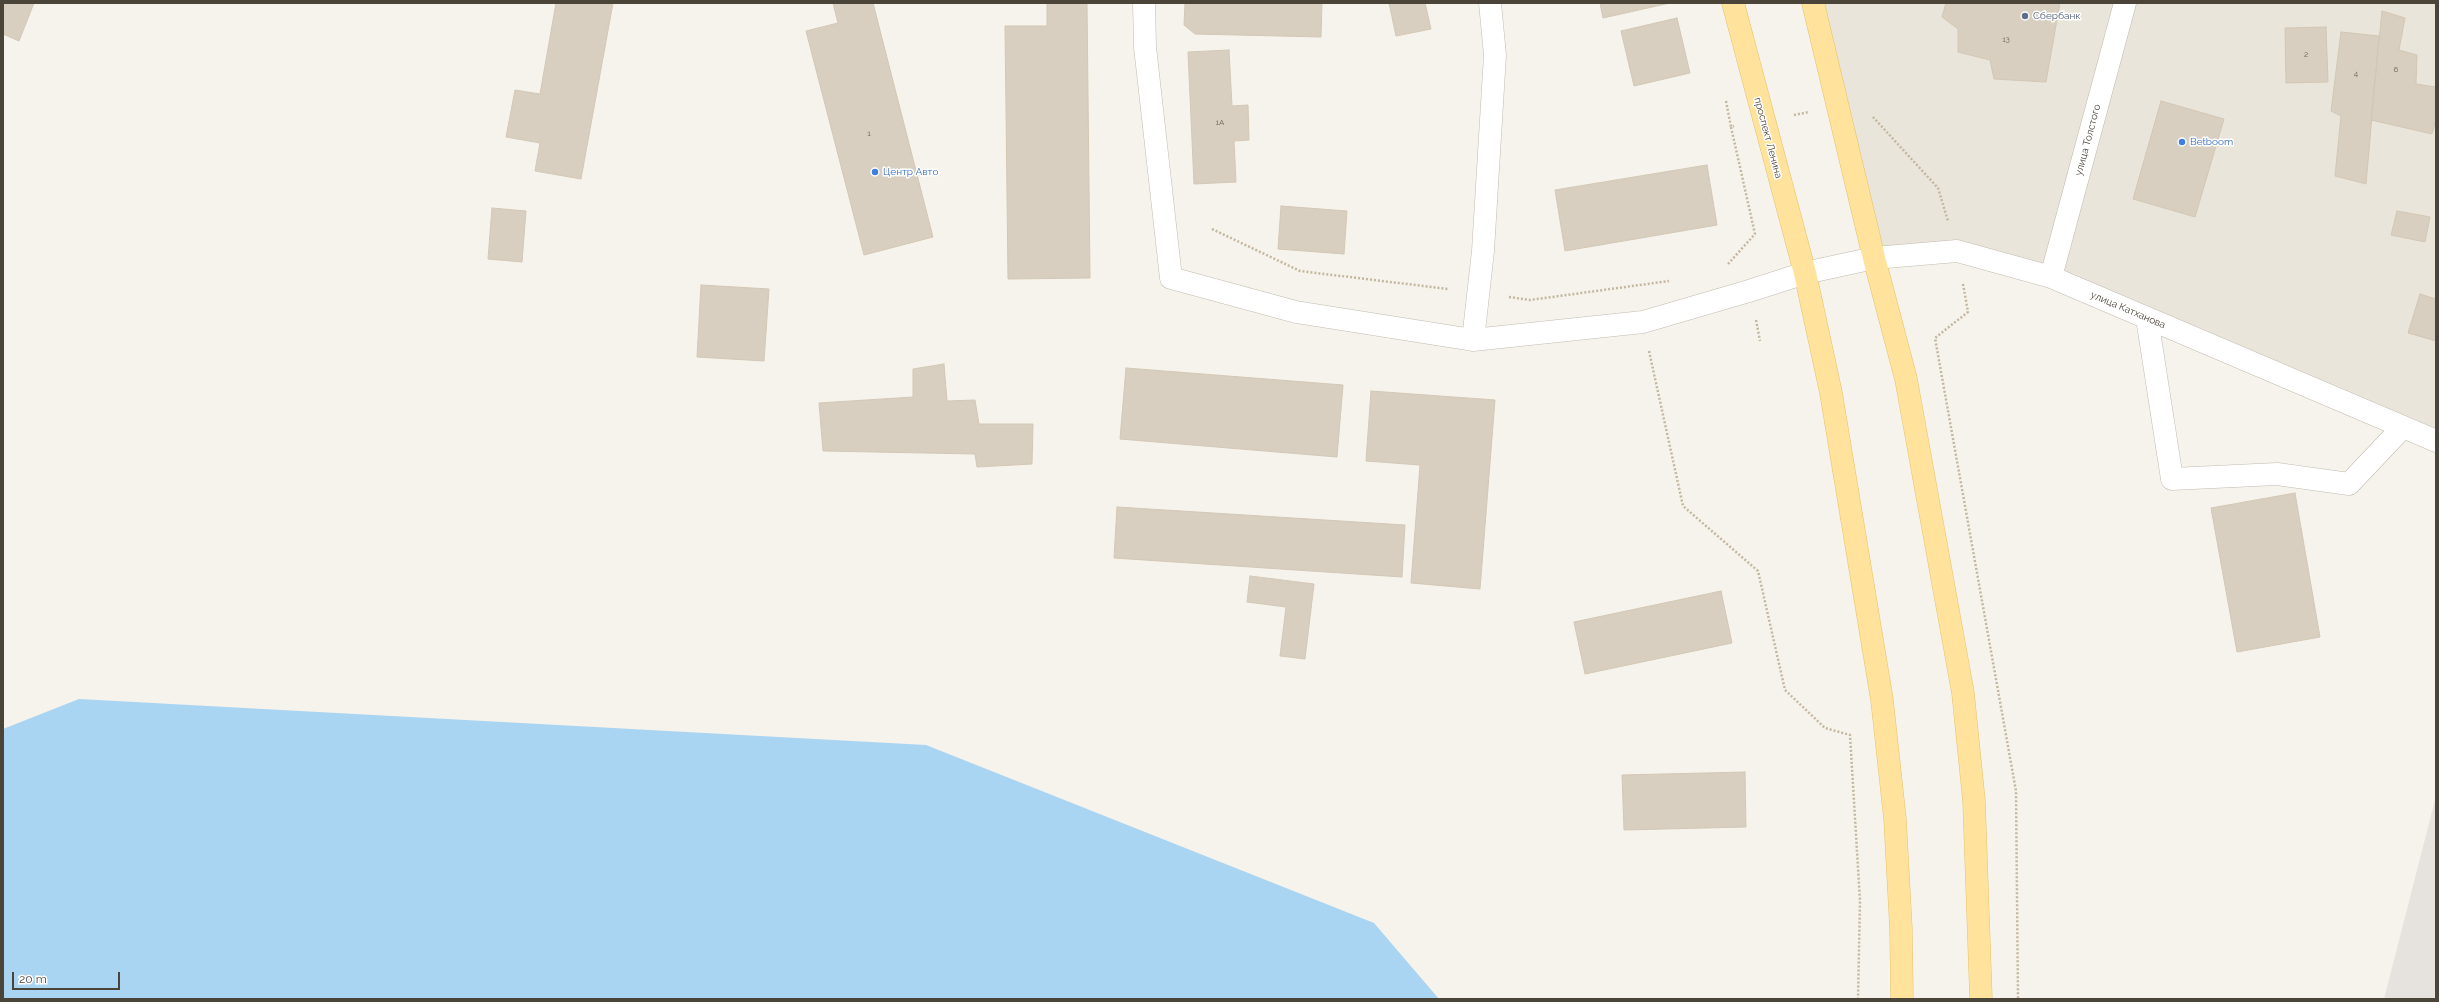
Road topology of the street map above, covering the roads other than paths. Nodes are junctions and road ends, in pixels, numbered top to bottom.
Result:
1 (1144, 3) edge
2 (1490, 3) edge
3 (1733, 3) edge
4 (1813, 3) edge
5 (2125, 3) edge
6 (1874, 258) junction
7 (1806, 273) junction
8 (2051, 277) junction
9 (2147, 318) junction
10 (1473, 340) junction
11 (2403, 427) junction
12 (2436, 441) edge
13 (1902, 999) edge
14 (1981, 999) edge

1 - 10 street, улица Катханова
2 - 10 street
3 - 7 main road, проспект Ленина
4 - 6 main road
5 - 8 street, улица Толстого
6 - 7 street, улица Катханова
6 - 8 street, улица Катханова
6 - 14 main road
7 - 10 street, улица Катханова
7 - 13 main road, проспект Ленина
8 - 9 street, улица Катханова
9 - 11 street, улица Катханова
9 - 11 street
11 - 12 street, улица Катханова

